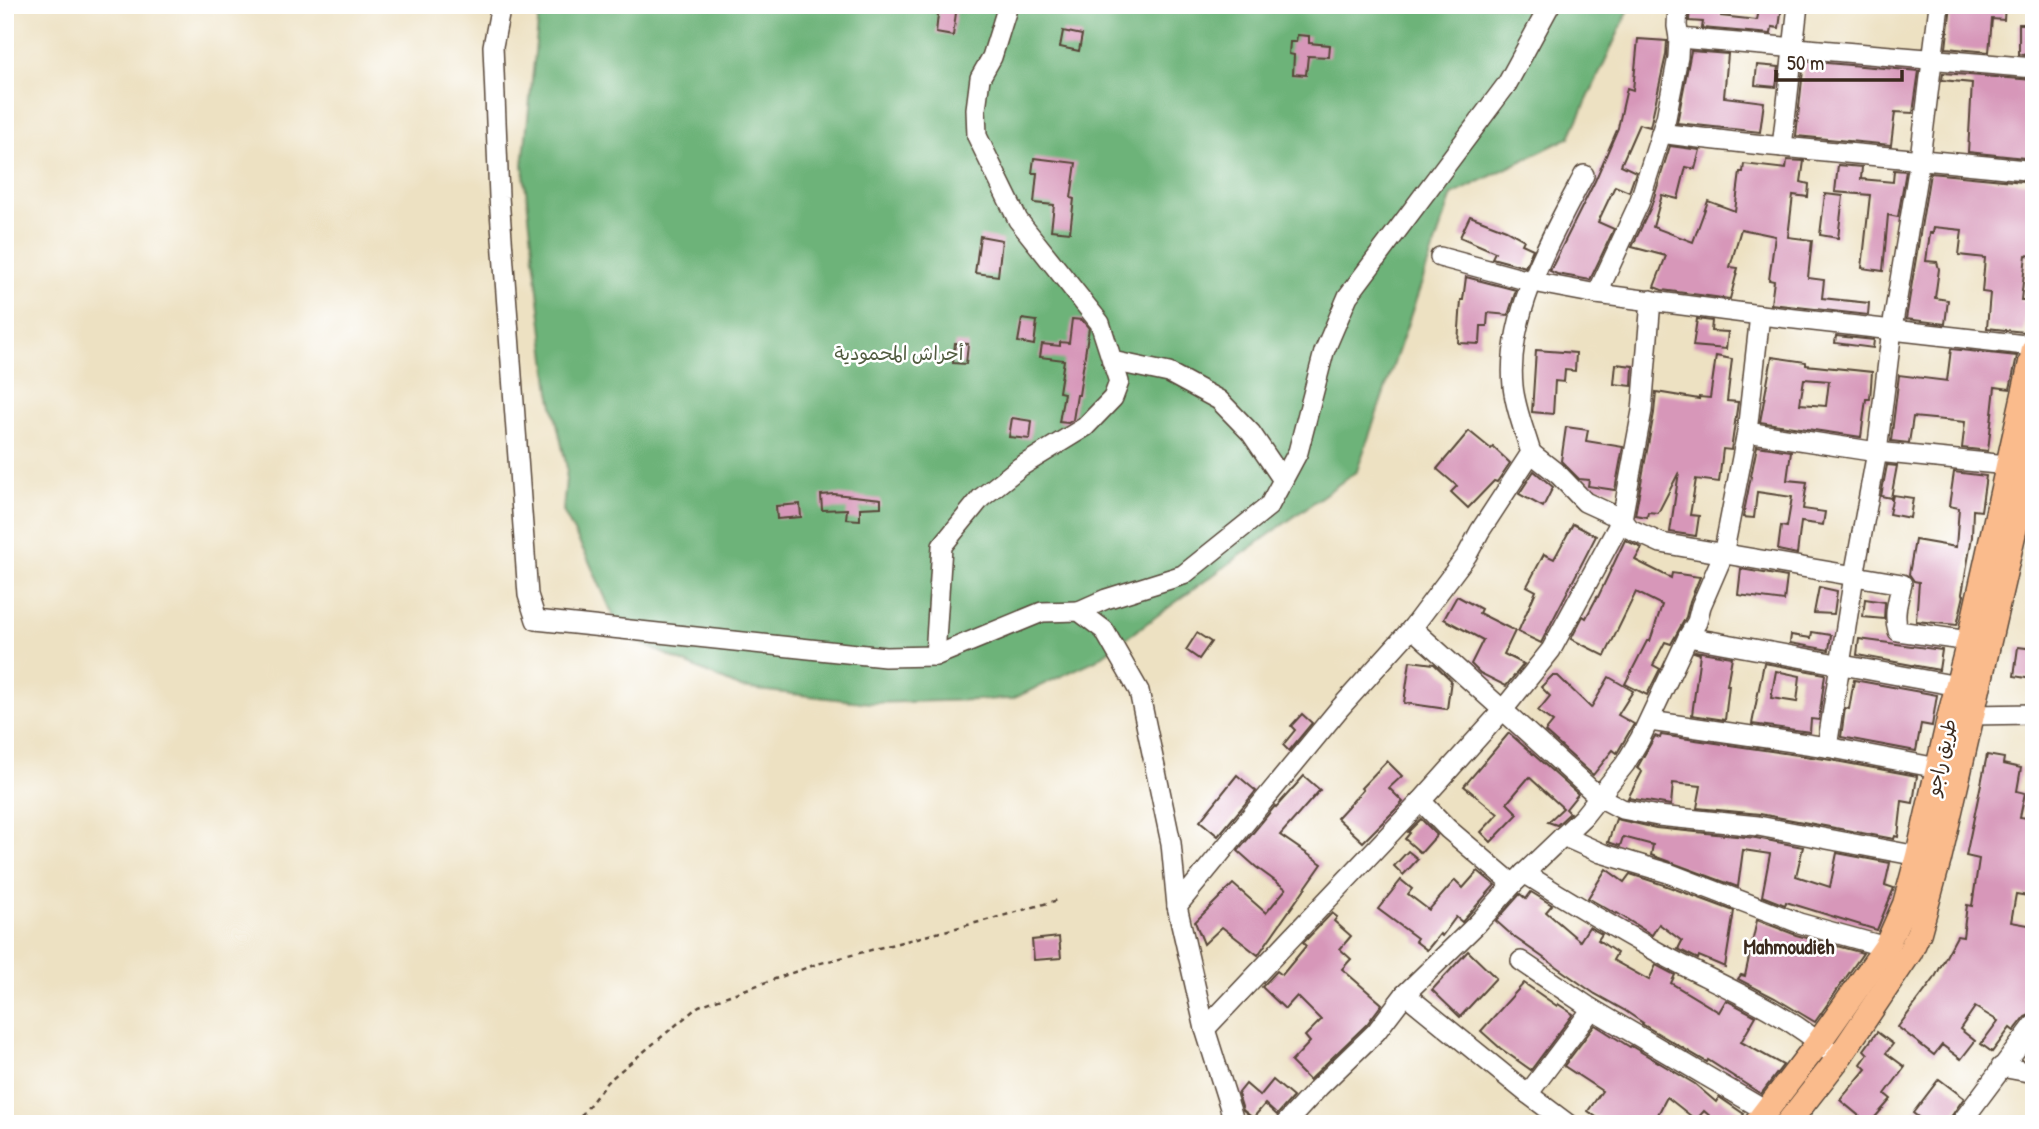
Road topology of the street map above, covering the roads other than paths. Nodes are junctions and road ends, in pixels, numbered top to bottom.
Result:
1 (501, 5) edge
2 (1006, 5) edge
3 (1550, 5) edge
4 (1678, 5) edge
5 (1798, 5) edge
6 (1939, 5) edge
7 (1679, 38) junction
8 (1792, 47) junction
9 (1932, 61) junction
10 (2034, 68) edge
11 (1661, 133) junction
12 (1782, 147) junction
13 (1920, 158) junction
14 (2034, 172) edge
15 (1584, 175) dead end
16 (1440, 257) dead end
17 (1533, 282) junction
18 (1597, 294) junction
19 (1651, 300) junction
20 (1760, 315) junction
21 (1892, 329) junction
22 (2034, 348) edge
23 (1112, 361) junction
24 (1747, 432) junction
25 (2028, 435) edge
26 (1877, 452) junction
27 (1531, 453) junction
28 (2007, 465) junction
29 (1283, 480) junction
30 (1622, 519) junction
31 (1723, 555) junction
32 (1854, 576) junction
33 (1079, 611) junction
34 (1412, 628) junction
35 (1688, 637) junction
36 (1969, 641) junction
37 (935, 656) junction
38 (1840, 664) junction
39 (1958, 685) junction
40 (1502, 711) junction
41 (1961, 713) junction
42 (2034, 714) edge
43 (1650, 721) junction
44 (1827, 747) junction
45 (1938, 768) junction
46 (1599, 797) junction
47 (1421, 801) junction
48 (1563, 836) junction
49 (1918, 856) junction
50 (1518, 878) junction
51 (1177, 906) junction
52 (1886, 947) junction
53 (1521, 961) dead end
54 (1405, 994) junction
55 (1592, 1009) junction
56 (2034, 1025) edge
57 (1205, 1029) junction
58 (1819, 1042) junction
59 (1838, 1059) junction
60 (2001, 1067) junction
61 (2034, 1073) edge
62 (1528, 1094) junction
63 (1761, 1118) edge
64 (1235, 1124) edge
65 (1285, 1124) edge
66 (1569, 1124) edge
67 (1787, 1124) edge
68 (1960, 1124) edge

1 - 37 street
2 - 23 street
3 - 29 street
4 - 7 street
5 - 8 street
6 - 9 street
7 - 8 street
7 - 11 street
8 - 9 street
8 - 12 street
9 - 10 street
9 - 13 street
11 - 12 street
11 - 18 street
12 - 13 street
13 - 14 street
13 - 21 street
15 - 17 street
16 - 17 street
17 - 18 street
17 - 27 street
18 - 19 street
19 - 20 street
19 - 30 street
20 - 21 street
20 - 24 street
21 - 22 street
21 - 26 street
22 - 25 main road, طريق راجو
23 - 29 street
23 - 37 street
24 - 26 street
24 - 31 street
25 - 28 main road, طريق راجو
25 - 41 main road, طريق راجو
26 - 28 street
26 - 32 street
27 - 30 street
27 - 34 street
28 - 36 main road, طريق راجو
29 - 33 street
30 - 31 street
30 - 40 street
31 - 32 street
31 - 35 street
32 - 36 street
32 - 38 street
33 - 37 street
33 - 51 street
34 - 40 street
34 - 51 street
35 - 38 street
35 - 43 street
36 - 39 main road, طريق راجو
38 - 39 street
38 - 44 street
39 - 41 main road, طريق راجو
40 - 46 street
40 - 47 street
41 - 42 street
41 - 45 main road, طريق راجو
41 - 59 main road, طريق راجو
43 - 44 street
43 - 46 street
44 - 45 street
45 - 49 main road, طريق راجو
46 - 48 street
46 - 49 street
47 - 50 street
47 - 57 street
48 - 50 street
48 - 52 street
49 - 52 main road, طريق راجو
50 - 54 street
50 - 58 street
51 - 57 street
52 - 58 main road, طريق راجو
53 - 55 street
54 - 62 street
54 - 65 street
55 - 62 street
55 - 63 street
56 - 60 street
57 - 64 street
58 - 59 street
58 - 63 main road, طريق راجو
59 - 67 main road, طريق راجو
60 - 61 street
60 - 68 street
62 - 66 street

